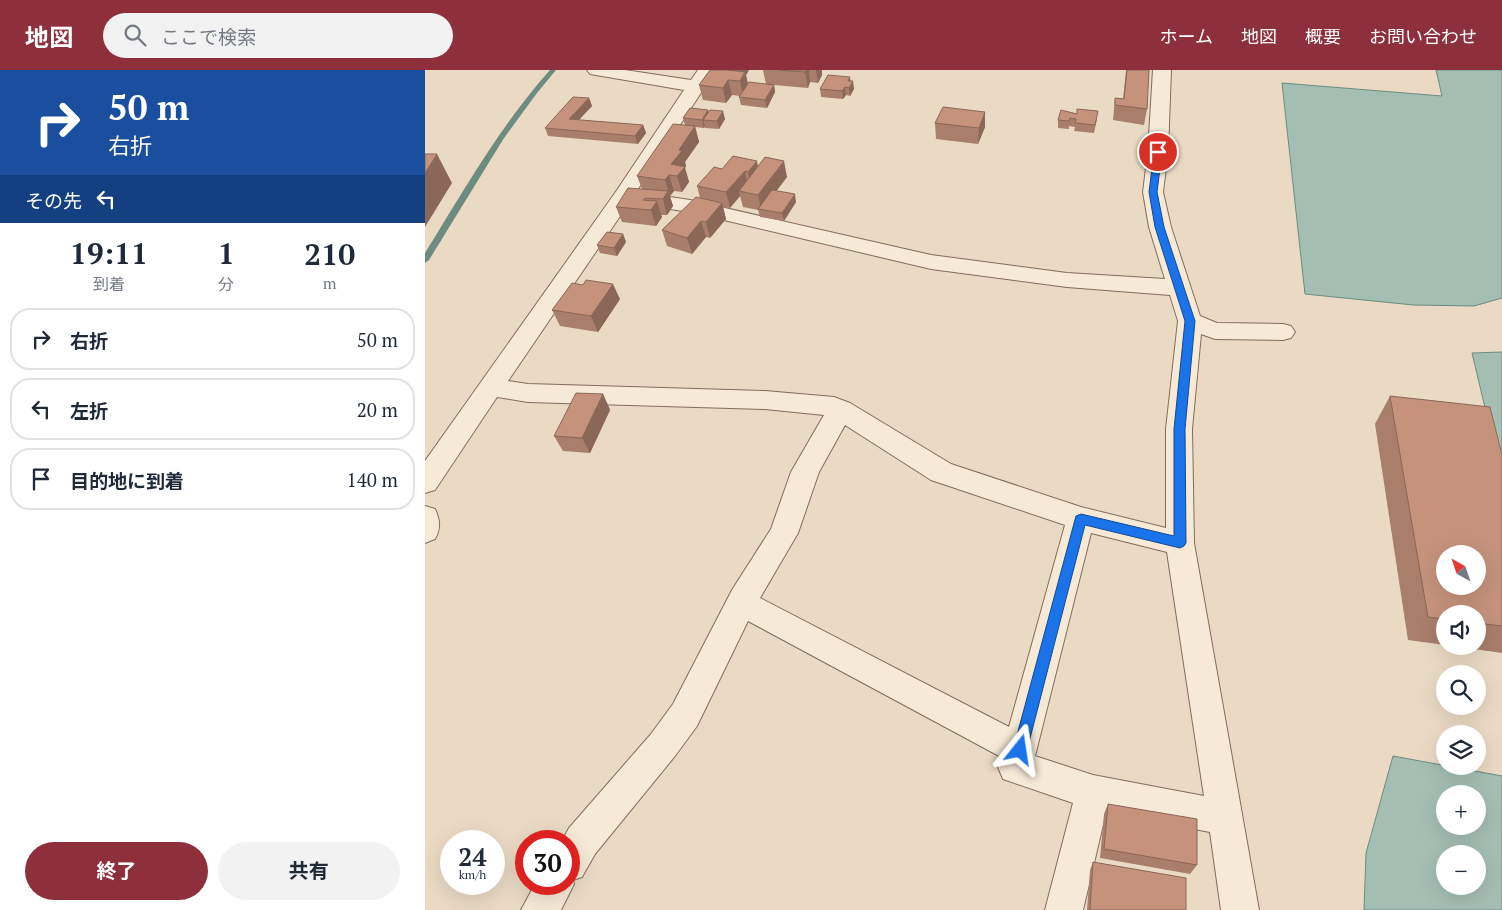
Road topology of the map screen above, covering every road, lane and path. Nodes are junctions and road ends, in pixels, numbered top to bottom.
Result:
1 (596, 70) edge
2 (1162, 70) edge
3 (702, 78) edge
4 (623, 196) junction
5 (1179, 288) junction
6 (1190, 321) junction
7 (1283, 332) dead end
8 (491, 387) junction
9 (841, 410) junction
10 (425, 482) edge
11 (425, 517) edge
12 (1081, 519) junction
13 (425, 531) edge
14 (1180, 543) junction
15 (741, 603) junction
16 (1020, 750) junction
17 (1093, 792) junction
18 (1225, 818) junction
19 (580, 845) edge
20 (550, 895) edge
21 (540, 910) edge
22 (1064, 910) edge
23 (1240, 910) edge

1 - 3 street
2 - 5 street
3 - 4 street
4 - 5 street
4 - 8 street
5 - 6 street
6 - 7 street
6 - 14 street
8 - 9 street
8 - 10 street
9 - 12 street
9 - 15 street
11 - 13 street
12 - 14 street
12 - 16 street
14 - 18 street
15 - 16 street
15 - 19 street
16 - 17 street
17 - 18 street
17 - 22 street
18 - 23 street
20 - 21 street

